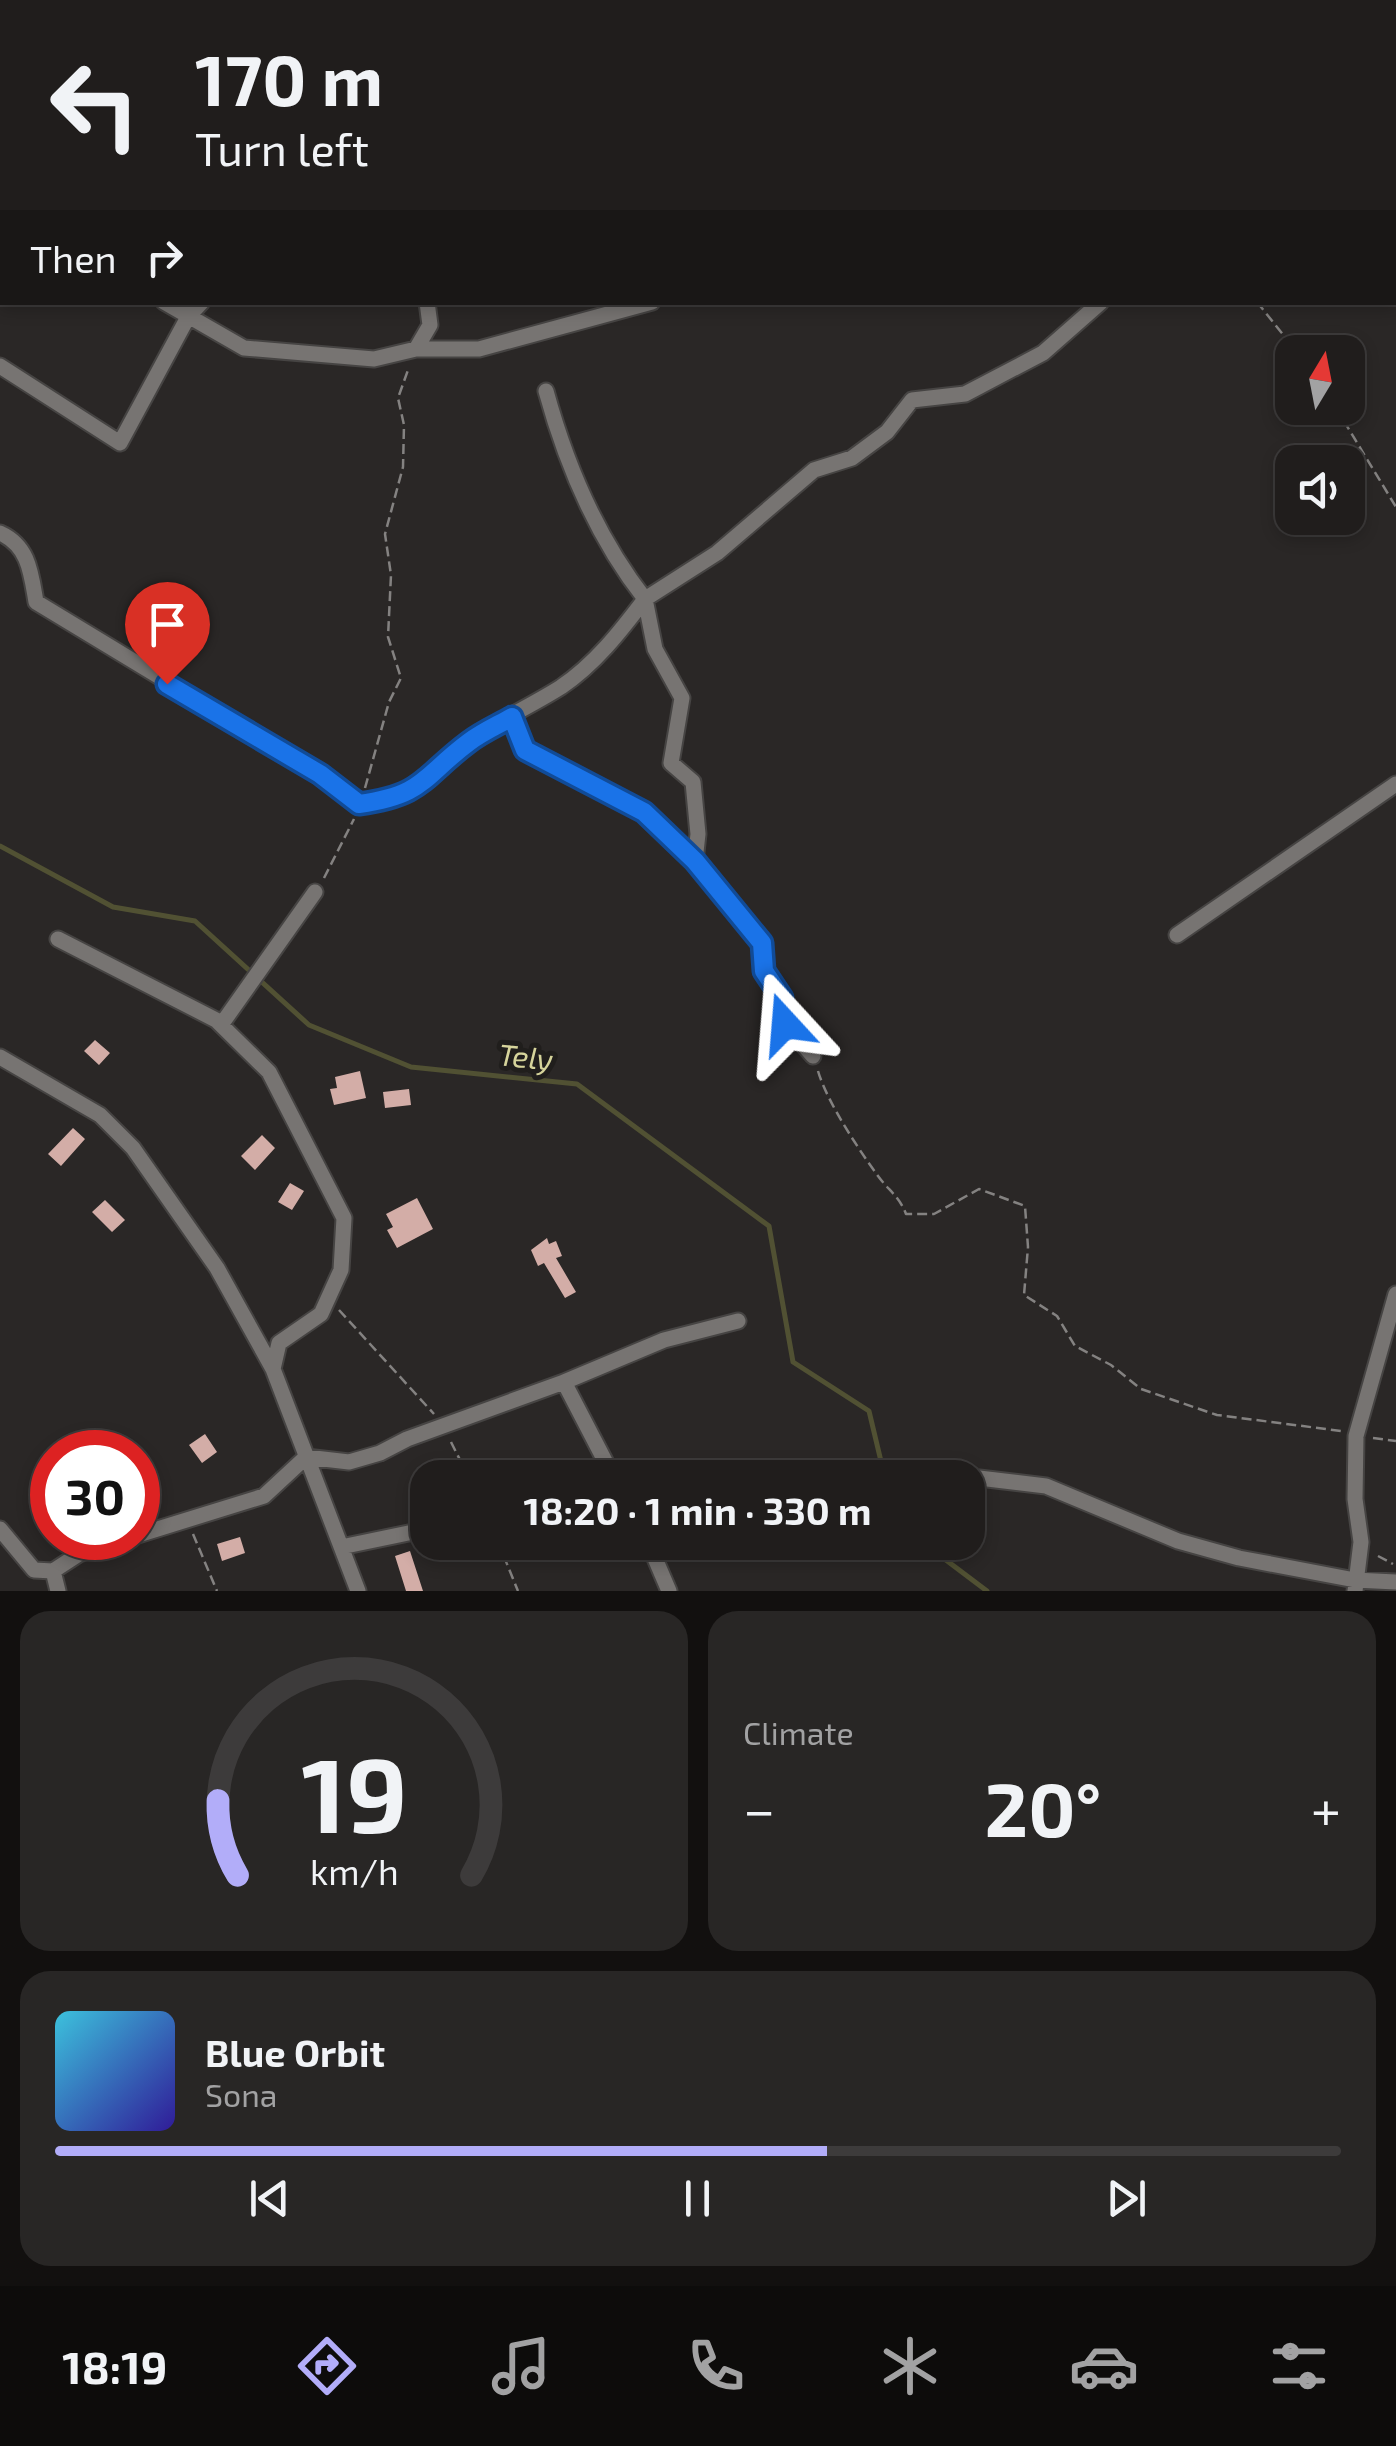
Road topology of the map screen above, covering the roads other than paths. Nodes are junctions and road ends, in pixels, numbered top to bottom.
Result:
1 (169, 305) edge
2 (199, 305) edge
3 (427, 305) edge
4 (641, 305) edge
5 (1098, 305) edge
6 (188, 317) junction
7 (416, 349) junction
8 (0, 366) edge
9 (546, 391) dead end
10 (0, 533) edge
11 (645, 599) junction
12 (512, 717) junction
13 (1396, 784) edge
14 (695, 861) junction
15 (315, 892) road end
16 (1177, 935) dead end
17 (58, 939) dead end
18 (221, 1025) junction
19 (813, 1056) road end
20 (0, 1057) edge
21 (1396, 1294) edge
22 (738, 1321) dead end
23 (272, 1369) junction
24 (564, 1382) junction
25 (306, 1457) junction
26 (604, 1460) edge
27 (985, 1479) edge
28 (160, 1528) edge
29 (0, 1529) edge
30 (410, 1532) edge
31 (341, 1547) junction
32 (69, 1560) edge
33 (656, 1560) edge
34 (53, 1571) junction
35 (1396, 1582) edge
36 (1355, 1586) edge
37 (58, 1591) edge
38 (358, 1591) edge
39 (669, 1591) edge

1 - 6 street
2 - 6 street
3 - 7 street
4 - 7 street
5 - 11 street
6 - 7 street
6 - 8 street
9 - 11 street
10 - 12 street
11 - 12 street
11 - 14 street
12 - 14 street
13 - 16 street
14 - 19 street
15 - 18 street
17 - 18 street
18 - 23 street
20 - 23 street
21 - 36 street
22 - 24 street
23 - 25 street
24 - 25 street
24 - 26 street
25 - 28 street
25 - 31 street
27 - 36 street
29 - 34 street
30 - 31 street
31 - 38 street
32 - 34 street
33 - 39 street
34 - 37 street
35 - 36 street

